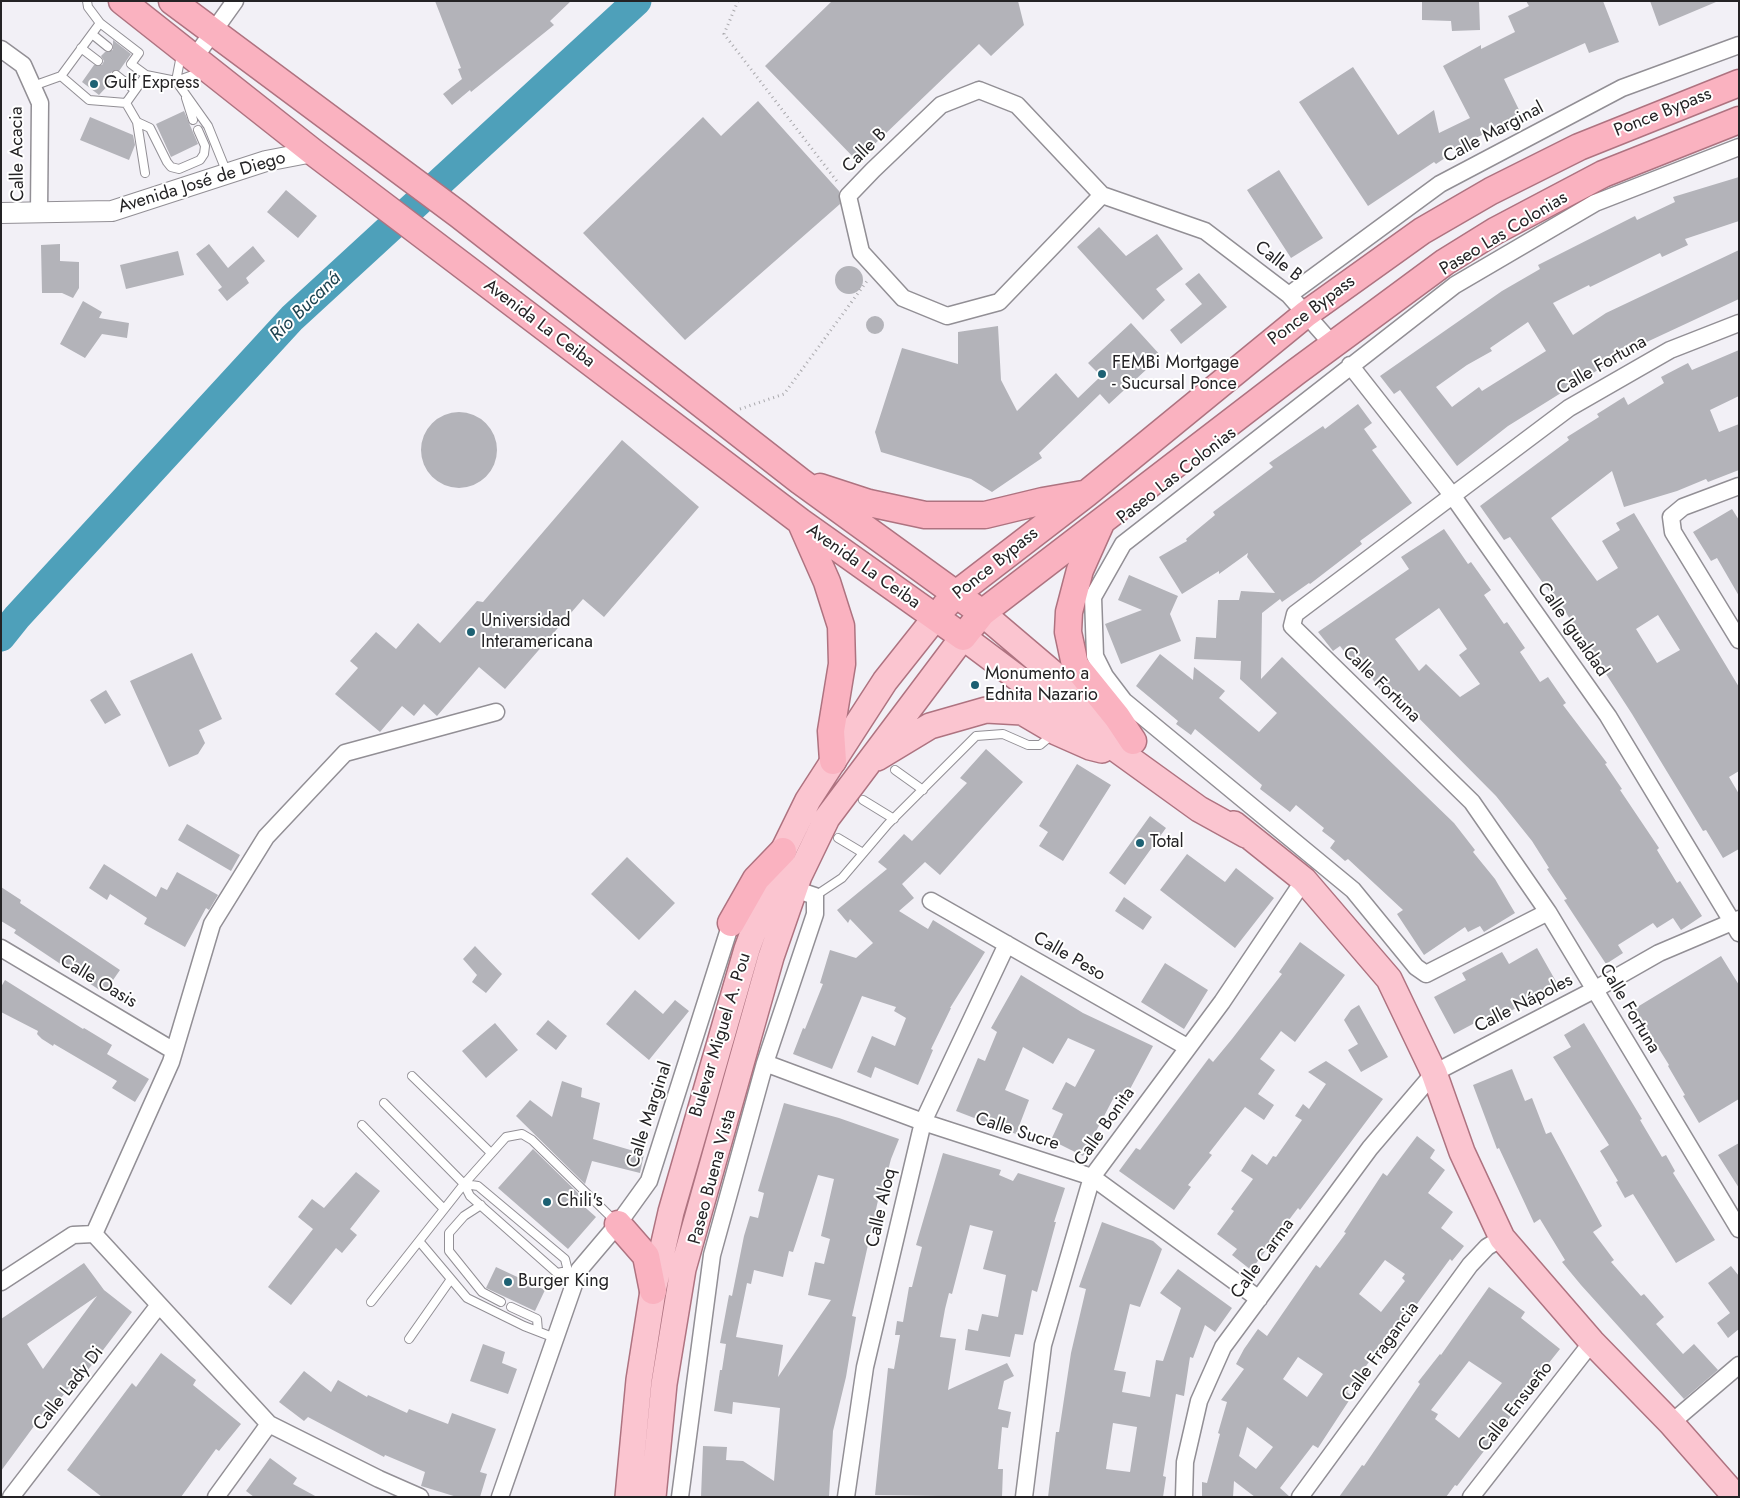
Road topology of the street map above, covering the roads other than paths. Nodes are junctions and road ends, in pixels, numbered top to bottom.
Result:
1 (87, 1) edge
2 (122, 1) edge
3 (172, 1) edge
4 (235, 1) edge
5 (100, 23) junction
6 (92, 34) junction
7 (214, 34) junction
8 (1739, 45) edge
9 (108, 47) dead end
10 (1, 48) edge
11 (81, 48) junction
12 (195, 58) junction
13 (98, 61) dead end
14 (116, 75) dead end
15 (146, 75) junction
16 (61, 76) junction
17 (176, 81) junction
18 (1739, 83) edge
19 (33, 86) junction
20 (135, 90) junction
21 (185, 95) junction
22 (126, 103) junction
23 (192, 120) dead end
24 (1739, 120) edge
25 (137, 122) junction
26 (198, 130) dead end
27 (215, 144) junction
28 (205, 146) junction
29 (1739, 147) edge
30 (316, 154) junction
31 (145, 173) dead end
32 (227, 173) junction
33 (1102, 195) junction
34 (1, 213) edge
35 (39, 213) junction
36 (1289, 295) junction
37 (1306, 314) junction
38 (1739, 323) edge
39 (1333, 345) junction
40 (1350, 365) junction
41 (800, 481) junction
42 (1739, 486) edge
43 (1086, 494) junction
44 (1452, 495) junction
45 (1102, 521) junction
46 (801, 522) junction
47 (956, 594) junction
48 (982, 613) junction
49 (935, 618) junction
50 (964, 637) junction
51 (1739, 640) edge
52 (496, 712) dead end
53 (1056, 732) junction
54 (1128, 748) junction
55 (833, 761) junction
56 (865, 766) junction
57 (895, 770) dead end
58 (923, 790) junction
59 (863, 800) dead end
60 (894, 818) junction
61 (838, 838) dead end
62 (783, 850) junction
63 (863, 853) junction
64 (1304, 880) junction
65 (804, 892) junction
66 (931, 901) dead end
67 (1548, 912) junction
68 (731, 923) joint
69 (1737, 925) edge
70 (1007, 944) junction
71 (1, 948) edge
72 (1594, 990) junction
73 (1187, 1047) junction
74 (174, 1051) junction
75 (765, 1063) junction
76 (1434, 1073) junction
77 (412, 1076) dead end
78 (384, 1103) dead end
79 (923, 1122) junction
80 (362, 1125) dead end
81 (491, 1153) junction
82 (1092, 1177) junction
83 (464, 1184) junction
84 (481, 1205) junction
85 (444, 1210) junction
86 (618, 1224) junction
87 (1739, 1229) edge
88 (94, 1234) junction
89 (1502, 1238) junction
90 (419, 1241) junction
91 (573, 1273) junction
92 (451, 1279) junction
93 (1, 1282) edge
94 (653, 1291) junction
95 (1259, 1299) junction
96 (371, 1302) dead end
97 (501, 1302) dead end
98 (159, 1305) junction
99 (511, 1306) dead end
100 (538, 1331) junction
101 (555, 1338) junction
102 (409, 1339) dead end
103 (1592, 1342) junction
104 (1739, 1365) edge
105 (1671, 1423) junction
106 (269, 1424) junction
107 (11, 1497) edge
108 (216, 1497) edge
109 (420, 1497) edge
110 (500, 1497) edge
111 (628, 1497) edge
112 (652, 1497) edge
113 (680, 1497) edge
114 (846, 1497) edge
115 (1024, 1497) edge
116 (1184, 1497) edge
117 (1300, 1497) edge
118 (1471, 1497) edge
119 (1736, 1497) edge

1 - 5 lane
2 - 12 highway, Avenida La Ceiba
3 - 7 highway, Avenida La Ceiba
4 - 7 street
5 - 6 lane
5 - 15 lane
6 - 9 lane
6 - 11 lane
7 - 12 street
7 - 41 highway, Avenida La Ceiba
8 - 36 street, Calle Marginal
10 - 19 street, Calle Acacia
11 - 13 lane
11 - 16 lane
12 - 17 lane
12 - 17 lane
12 - 30 highway, Avenida La Ceiba
14 - 20 lane
15 - 17 lane
15 - 20 lane
16 - 19 lane
16 - 22 lane
17 - 21 lane
18 - 37 highway, Ponce Bypass
19 - 35 street, Calle Acacia
20 - 22 lane
21 - 23 lane
21 - 27 lane
22 - 25 lane
24 - 39 highway, Ponce Bypass
25 - 28 lane
25 - 31 lane
26 - 28 lane
27 - 28 lane
27 - 32 lane
29 - 40 street, Paseo Las Colonias
30 - 32 street, Avenida José de Diego
30 - 46 highway, Avenida La Ceiba
32 - 35 street, Avenida José de Diego
33 - 33 street, Calle B
33 - 36 street, Calle B
34 - 35 street, Avenida José de Diego
36 - 37 street, Calle B
37 - 39 street, Calle B
37 - 43 highway, Ponce Bypass
38 - 44 street, Calle Fortuna
39 - 45 highway, Ponce Bypass
40 - 44 street, Calle Igualdad
40 - 67 street, Paseo Las Colonias
41 - 43 highway
41 - 47 highway, Avenida La Ceiba
42 - 51 street
43 - 47 highway, Ponce Bypass
44 - 67 street, Calle Fortuna
44 - 69 street, Calle Igualdad
45 - 48 highway, Ponce Bypass
45 - 54 highway
46 - 49 highway, Avenida La Ceiba
46 - 55 highway
47 - 48 highway, Avenida La Ceiba
47 - 49 highway, Ponce Bypass
48 - 50 highway, Ponce Bypass
48 - 54 main road
49 - 50 highway, Avenida La Ceiba
49 - 55 main road, Bulevar Miguel A. Pou
50 - 54 main road
50 - 56 main road, Bulevar Miguel A. Pou
52 - 74 street
53 - 54 main road
53 - 56 main road
53 - 58 lane
54 - 64 main road
55 - 62 main road, Bulevar Miguel A. Pou
56 - 65 main road, Bulevar Miguel A. Pou
57 - 58 lane
58 - 60 lane
59 - 60 lane
60 - 63 lane
61 - 63 lane
62 - 68 highway
62 - 94 main road, Bulevar Miguel A. Pou
63 - 65 lane
64 - 73 street, Calle Bonita
64 - 76 main road
65 - 75 street, Paseo Buena Vista
65 - 112 main road, Bulevar Miguel A. Pou
66 - 70 street, Calle Peso
67 - 72 street, Calle Fortuna
68 - 86 street, Calle Marginal
69 - 72 street, Calle Nápoles
70 - 73 street, Calle Peso
70 - 79 street, Calle Aloq
71 - 74 street, Calle Oasis
72 - 76 street, Calle Nápoles
72 - 87 street, Calle Fortuna
73 - 82 street, Calle Bonita
74 - 88 street
75 - 79 street, Calle Sucre
75 - 113 street, Paseo Buena Vista
76 - 89 main road
76 - 95 street, Calle Carma
77 - 81 lane
78 - 83 lane
79 - 82 street, Calle Sucre
79 - 114 street, Calle Aloq
80 - 85 lane
81 - 83 lane
81 - 86 lane
82 - 95 street, Calle Sucre
82 - 115 street, Calle Bonita
83 - 84 lane
83 - 85 lane
83 - 91 lane
84 - 91 lane
84 - 97 lane
85 - 90 lane
86 - 91 street, Calle Marginal
86 - 94 highway
88 - 93 street
88 - 98 street
89 - 103 main road
89 - 117 street, Calle Fragancia
90 - 92 lane
90 - 96 lane
91 - 101 street, Calle Marginal
92 - 100 lane
92 - 102 lane
94 - 111 main road, Bulevar Miguel A. Pou
95 - 116 street, Calle Carma
98 - 106 street
98 - 107 street, Calle Lady Di
99 - 100 lane
100 - 101 lane
101 - 110 street, Calle Marginal
103 - 105 main road
103 - 118 street, Calle Ensueño
104 - 105 street
105 - 119 main road
106 - 108 street
106 - 109 street

